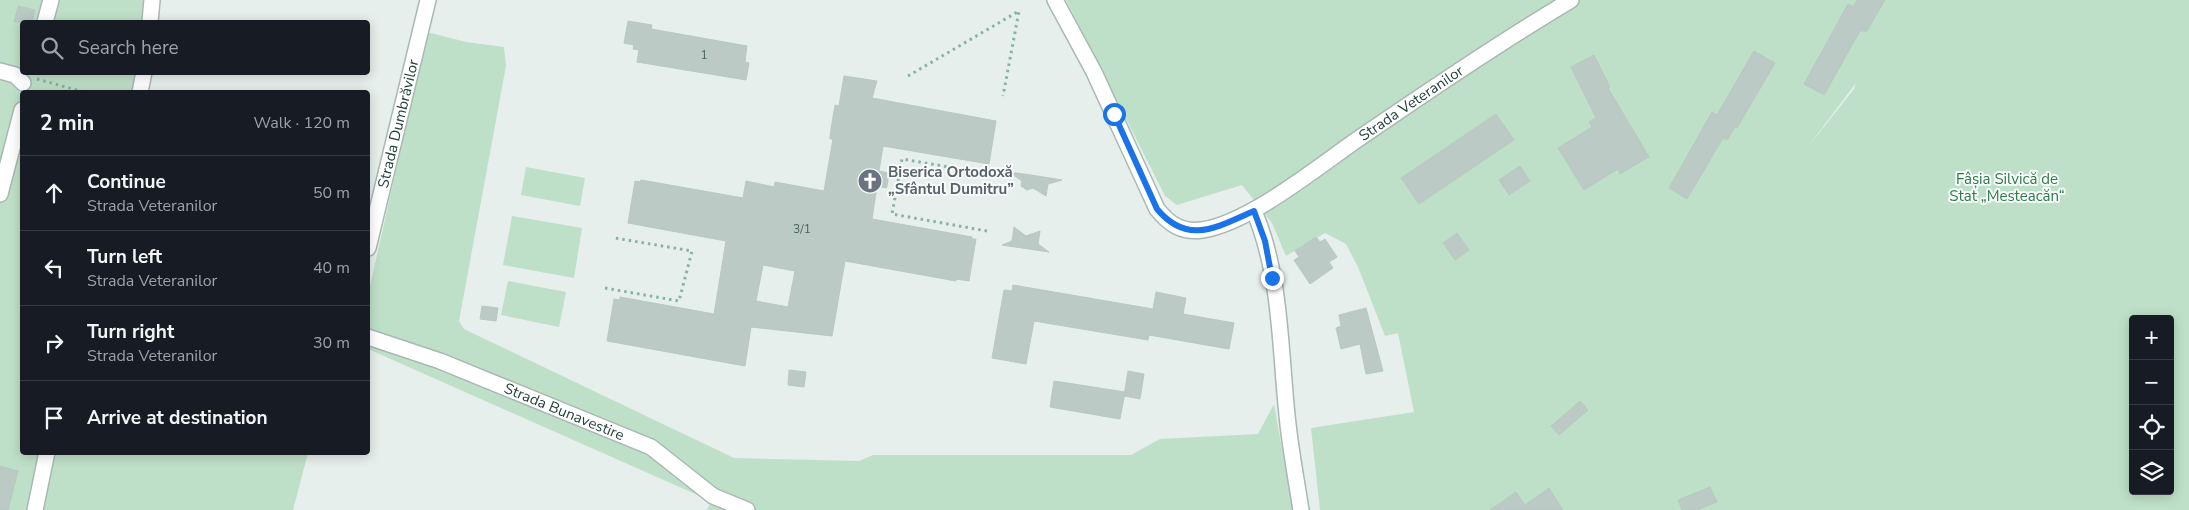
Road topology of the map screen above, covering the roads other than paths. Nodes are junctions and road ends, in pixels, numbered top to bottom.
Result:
1 (51, 0) edge
2 (152, 0) edge
3 (428, 0) edge
4 (1055, 0) edge
5 (1571, 0) edge
6 (46, 20) edge
7 (150, 20) edge
8 (0, 71) edge
9 (143, 75) edge
10 (27, 81) edge
11 (140, 90) edge
12 (20, 118) edge
13 (0, 194) edge
14 (1254, 211) junction
15 (370, 240) edge
16 (370, 338) edge
17 (46, 455) edge
18 (35, 510) edge
19 (747, 510) edge
20 (1301, 510) edge

1 - 6 street
2 - 7 street
3 - 15 street, Strada Dumbrăvilor
4 - 14 street, Strada Veteranilor
5 - 14 street, Strada Veteranilor
8 - 10 street
9 - 11 street
12 - 13 street
14 - 20 street
16 - 19 street, Strada Bunavestire
17 - 18 street

